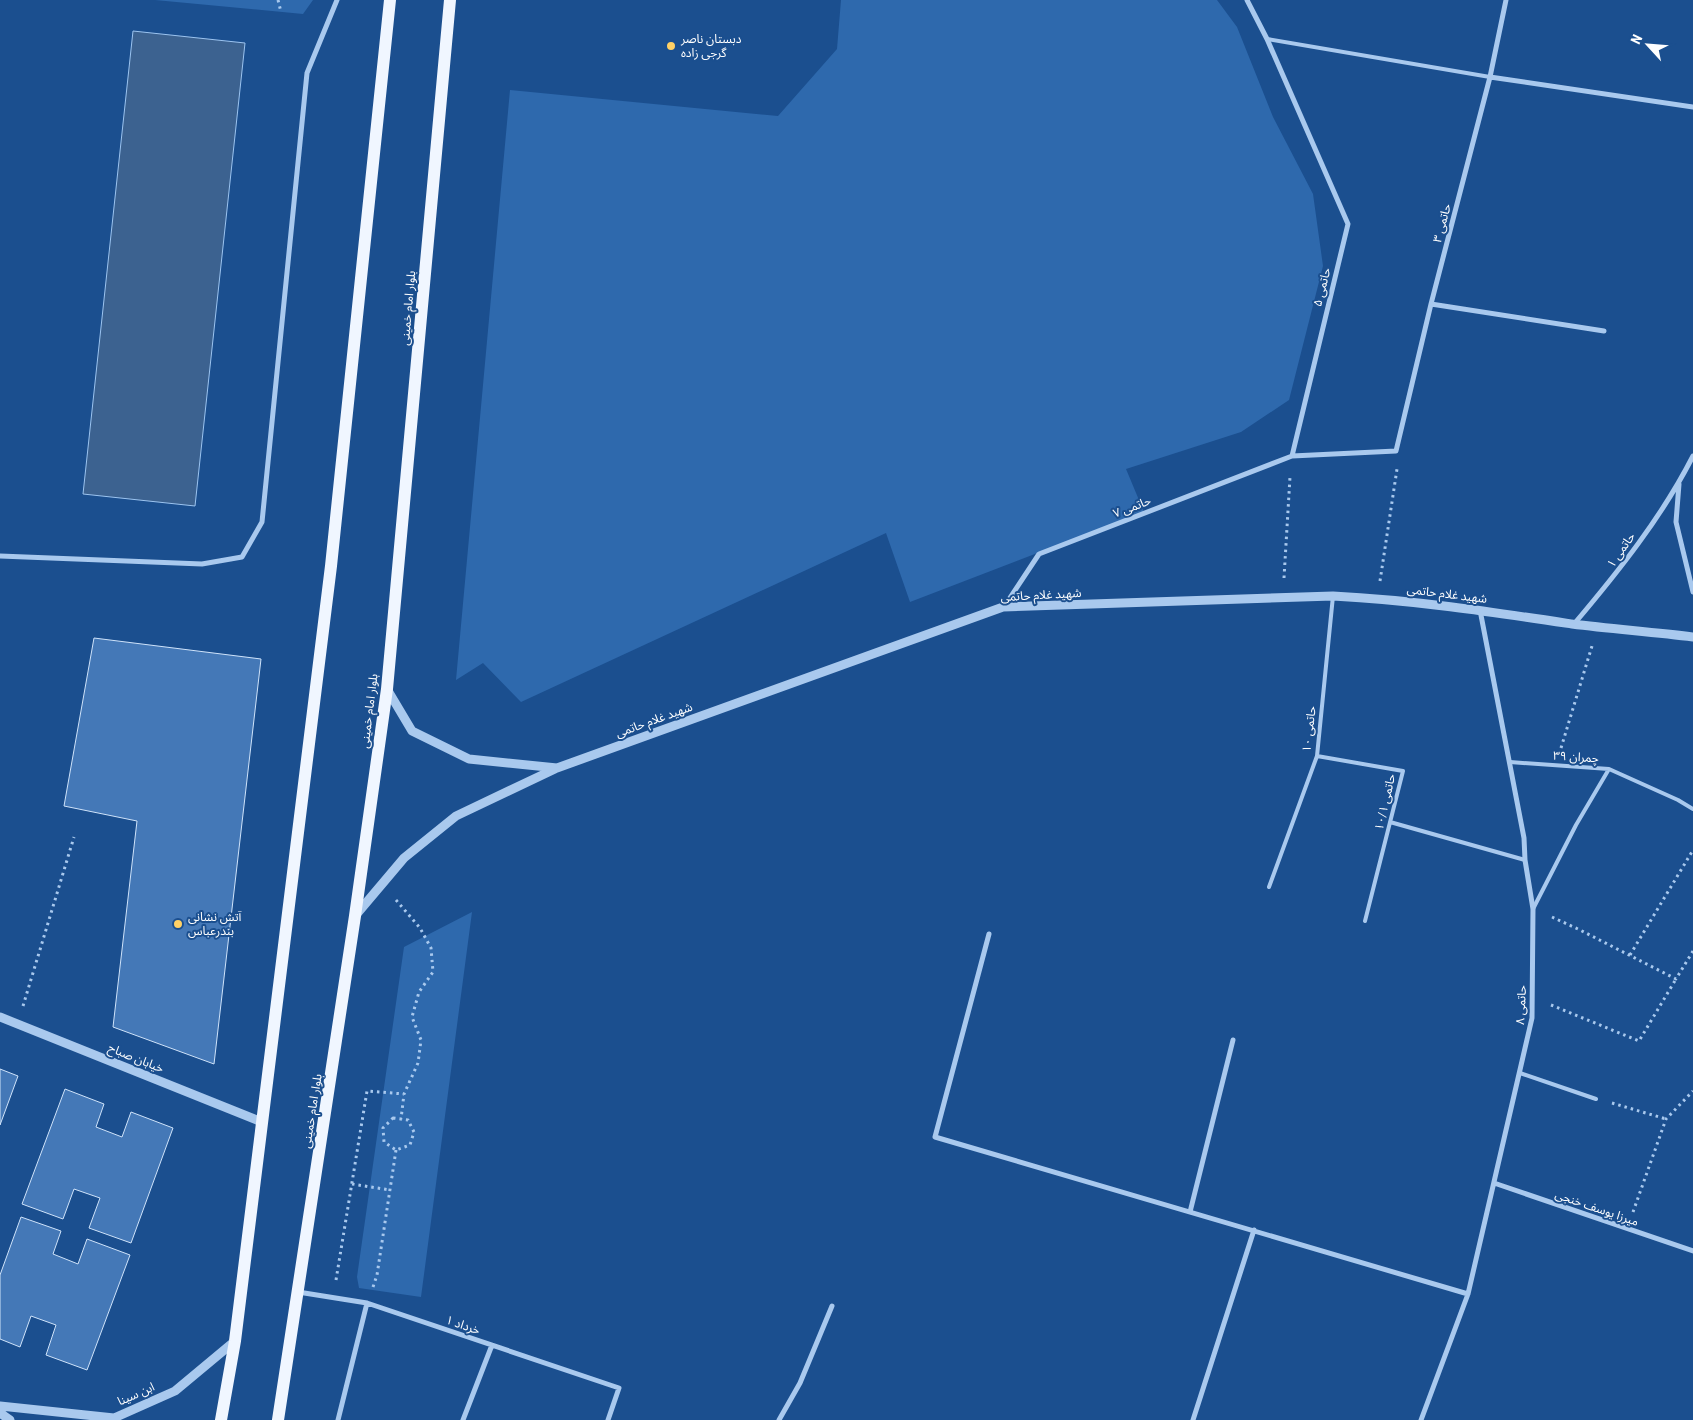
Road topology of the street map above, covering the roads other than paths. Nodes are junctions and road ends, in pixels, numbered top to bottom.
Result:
1 (337, 0) edge
2 (390, 0) edge
3 (450, 0) edge
4 (1247, 0) edge
5 (1506, 0) edge
6 (1267, 39) junction
7 (1490, 77) junction
8 (1693, 107) edge
9 (1430, 304) junction
10 (1604, 331) dead end
11 (1292, 456) junction
12 (1693, 456) edge
13 (1679, 484) junction
14 (0, 556) edge
15 (1693, 592) edge
16 (1333, 596) junction
17 (1003, 607) junction
18 (1480, 610) junction
19 (1574, 624) junction
20 (1693, 637) edge
21 (387, 689) junction
22 (1317, 756) junction
23 (1510, 762) junction
24 (557, 768) junction
25 (1609, 769) junction
26 (1693, 808) edge
27 (1390, 822) junction
28 (1525, 860) junction
29 (1269, 887) dead end
30 (1534, 909) junction
31 (355, 916) junction
32 (1365, 921) dead end
33 (989, 934) dead end
34 (0, 1017) edge
35 (1233, 1040) dead end
36 (1520, 1073) junction
37 (1596, 1099) road end
38 (262, 1122) junction
39 (1494, 1184) junction
40 (1190, 1212) junction
41 (1254, 1230) junction
42 (1693, 1251) edge
43 (298, 1292) junction
44 (1468, 1294) junction
45 (367, 1303) junction
46 (832, 1306) dead end
47 (235, 1341) junction
48 (492, 1345) junction
49 (0, 1406) edge
50 (0, 1413) edge
51 (115, 1419) edge
52 (10, 1420) edge
53 (221, 1420) edge
54 (278, 1420) edge
55 (338, 1420) edge
56 (463, 1420) edge
57 (608, 1420) edge
58 (779, 1420) edge
59 (1194, 1420) edge
60 (1421, 1420) edge

1 - 14 street
2 - 38 main road
3 - 21 main road, بلوار امام خمینی
4 - 6 street, حاتمی ۵
5 - 7 street, حاتمی ۳
6 - 7 lane
6 - 11 street, حاتمی ۵
7 - 8 street
7 - 9 street, حاتمی ۳
9 - 10 street
9 - 11 street, حاتمی ۳
11 - 17 street, حاتمی ۷
12 - 13 street, حاتمی ۱
13 - 15 street, حاتمی ۱
13 - 19 street, حاتمی ۱
16 - 17 street, شهید غلام حاتمی
16 - 18 street, شهید غلام حاتمی
16 - 22 lane, حاتمی ۱۰
17 - 24 street, شهید غلام حاتمی
18 - 19 street, شهید غلام حاتمی
18 - 23 street, حاتمی ۸
19 - 20 street, شهید غلام حاتمی
21 - 24 street, شهید غلام حاتمی
21 - 31 main road, بلوار امام خمینی
22 - 27 lane, حاتمی ۱۰/۱
22 - 29 lane, حاتمی ۱۰
23 - 25 lane, چمران ۳۹
23 - 28 street, حاتمی ۸
24 - 31 street
25 - 26 lane, چمران ۳۹
25 - 30 lane
27 - 28 lane
27 - 32 lane, حاتمی ۱۰/۱
28 - 30 street, حاتمی ۸
30 - 36 street, حاتمی ۸
31 - 43 main road, بلوار امام خمینی
33 - 40 street
34 - 38 street, خیابان صباح
35 - 40 street
36 - 37 lane
36 - 39 street, حاتمی ۸
38 - 47 main road
39 - 42 street, میرزا یوسف خنجی
39 - 44 street, حاتمی ۸
40 - 41 street
41 - 44 street
41 - 59 street
43 - 45 street, خرداد ۱
43 - 54 main road, بلوار امام خمینی
44 - 60 street, حاتمی ۸
45 - 48 street, خرداد ۱
45 - 55 street
46 - 58 street
47 - 51 street, ابن سینا
47 - 53 main road
48 - 56 street
48 - 57 street, خرداد ۱
49 - 51 street, ابن سینا
50 - 52 street

